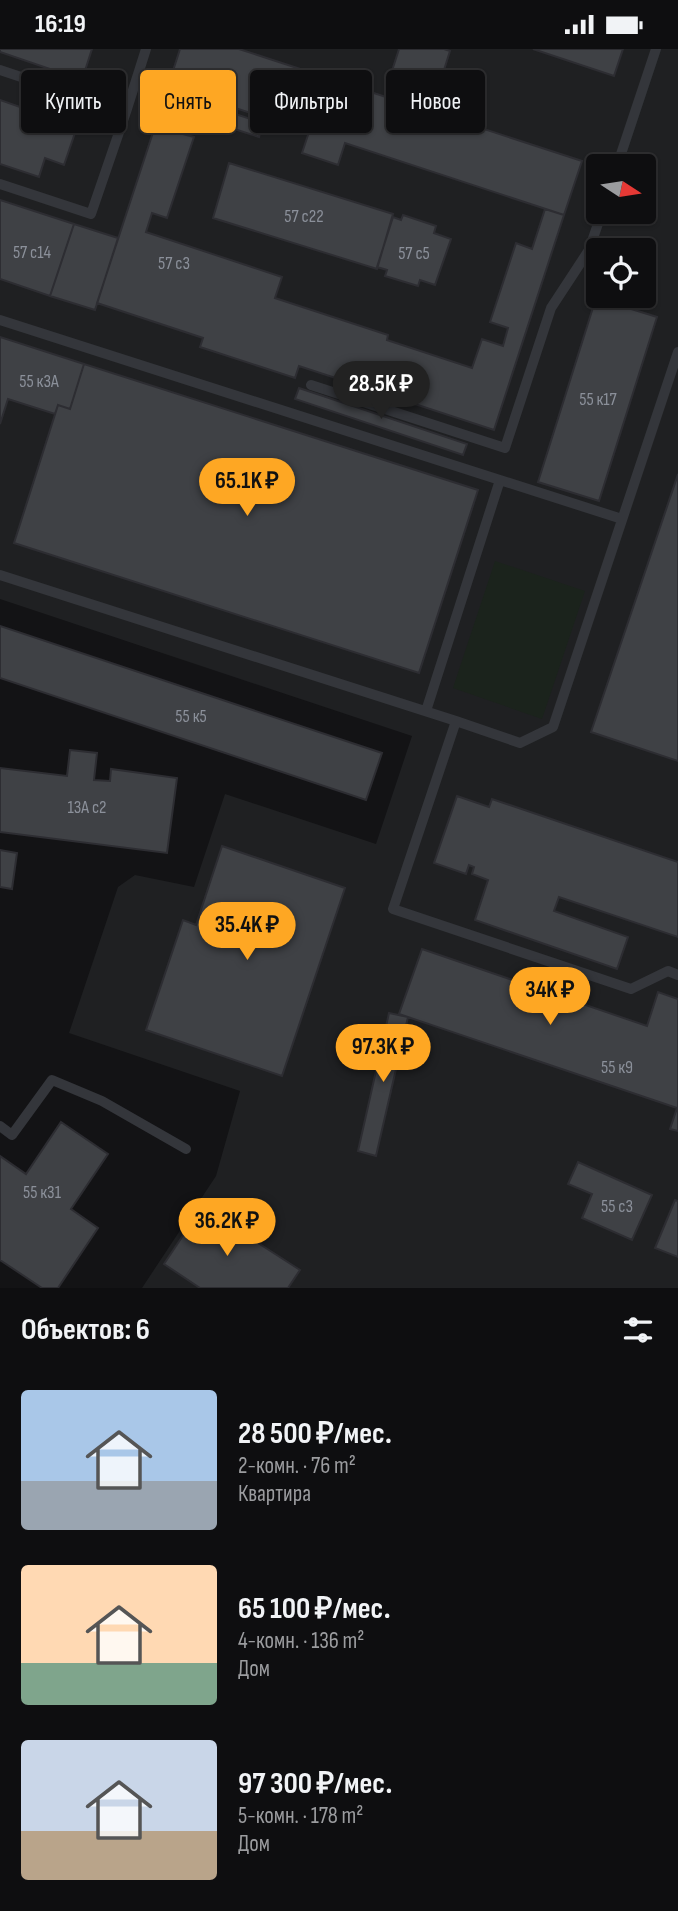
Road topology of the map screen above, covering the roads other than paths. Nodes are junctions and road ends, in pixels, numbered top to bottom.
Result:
1 (146, 49) edge
2 (656, 49) edge
3 (0, 70) edge
4 (21, 77) edge
5 (126, 109) edge
6 (118, 133) edge
7 (621, 154) edge
8 (0, 184) edge
9 (597, 224) edge
10 (0, 320) edge
11 (678, 352) edge
12 (311, 385) dead end
13 (500, 480) junction
14 (622, 519) junction
15 (0, 575) edge
16 (426, 712) junction
17 (456, 721) junction
18 (678, 975) edge
19 (0, 1126) edge
20 (186, 1149) dead end

1 - 5 lane
2 - 7 lane
3 - 4 lane
6 - 8 lane
9 - 12 lane
10 - 13 lane
11 - 14 lane
13 - 14 lane
13 - 16 lane
14 - 17 lane
15 - 16 lane
16 - 17 lane
17 - 18 lane
19 - 20 lane

